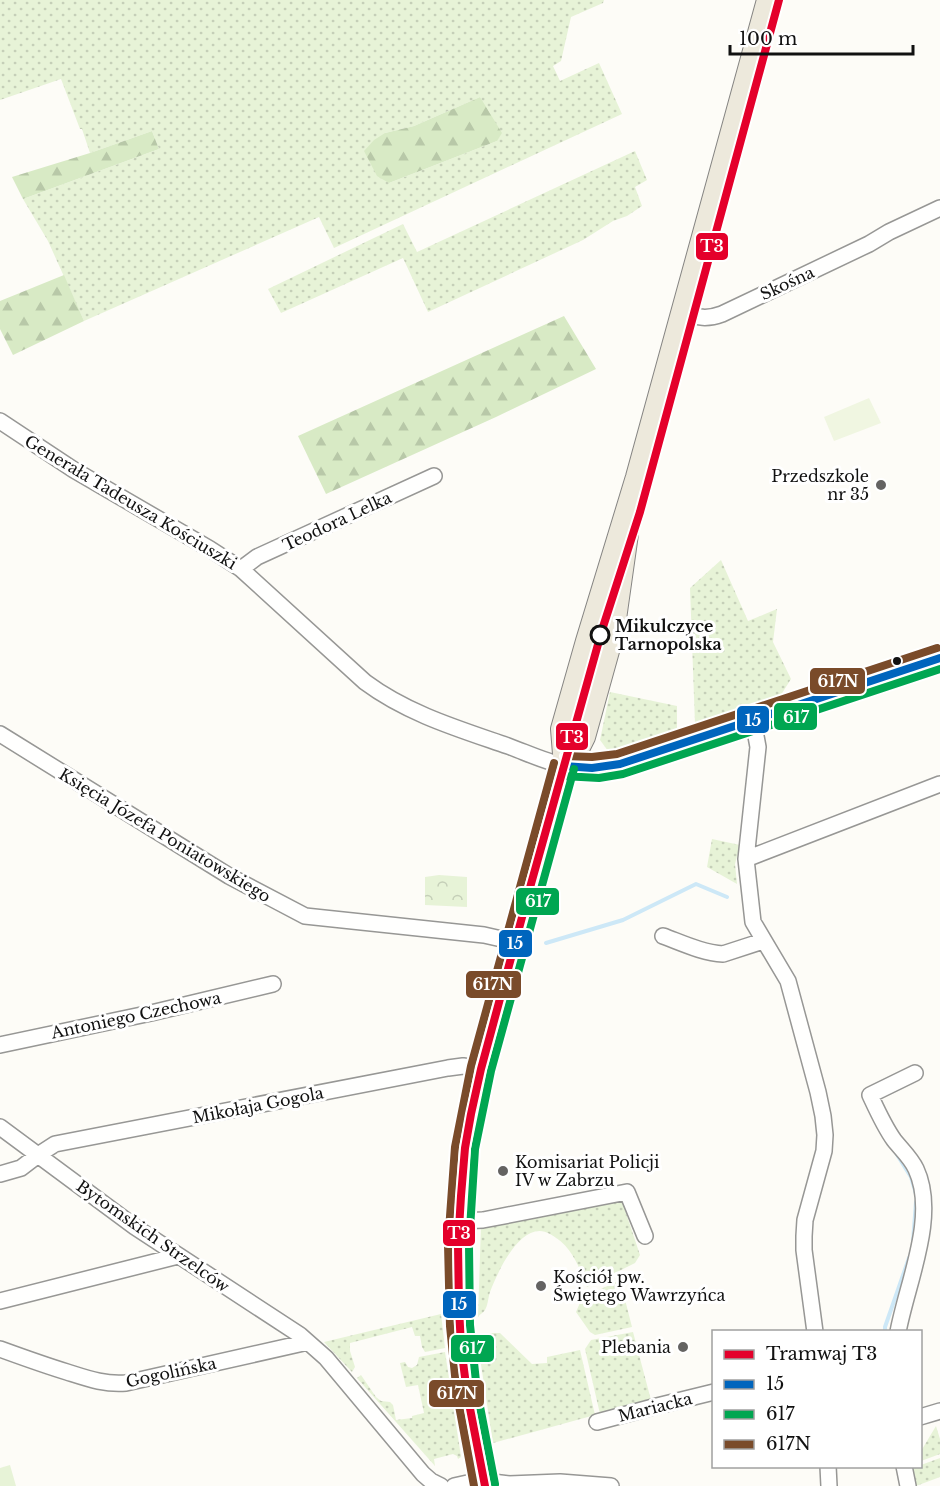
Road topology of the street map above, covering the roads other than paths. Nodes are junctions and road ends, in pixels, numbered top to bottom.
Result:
1 (767, 0) edge
2 (940, 208) edge
3 (682, 313) junction
4 (0, 421) edge
5 (434, 476) dead end
6 (241, 569) junction
7 (940, 658) edge
8 (753, 720) junction
9 (0, 734) edge
10 (564, 766) junction
11 (940, 784) edge
12 (746, 859) junction
13 (663, 936) dead end
14 (763, 941) junction
15 (515, 942) junction
16 (273, 984) dead end
17 (0, 1045) edge
18 (481, 1069) junction
19 (915, 1073) dead end
20 (0, 1127) edge
21 (38, 1155) junction
22 (0, 1174) edge
23 (459, 1221) junction
24 (645, 1236) dead end
25 (178, 1256) junction
26 (0, 1301) edge
27 (815, 1330) edge
28 (898, 1330) edge
29 (308, 1342) junction
30 (0, 1349) edge
31 (712, 1392) edge
32 (940, 1411) edge
33 (922, 1418) edge
34 (597, 1422) dead end
35 (828, 1468) edge
36 (904, 1468) edge
37 (484, 1484) edge
38 (441, 1486) edge
39 (454, 1486) edge
40 (610, 1486) edge
41 (830, 1486) edge
42 (908, 1486) edge

1 - 3 main road
2 - 3 street, Skośna
3 - 10 main road
4 - 6 street, Generała Tadeusza Kościuszki
5 - 6 street, Teodora Lelka
6 - 10 street, Generała Tadeusza Kościuszki
7 - 8 street, Generała Tadeusza Kościuszki
8 - 10 street, Generała Tadeusza Kościuszki
8 - 12 street
9 - 15 street, Księcia Józefa Poniatowskiego
10 - 15 main road
11 - 12 street
12 - 14 street
13 - 14 street
14 - 27 street
15 - 18 main road
16 - 17 street, Antoniego Czechowa
18 - 21 street, Mikołaja Gogola
18 - 23 main road
19 - 28 street
20 - 21 street, Bytomskich Strzelców
21 - 22 street, Mikołaja Gogola
21 - 25 street, Bytomskich Strzelców
23 - 24 street
23 - 37 main road
25 - 26 street
25 - 29 street, Bytomskich Strzelców
29 - 30 street, Gogolińska
29 - 38 street, Bytomskich Strzelców
31 - 34 street, Mariacka
32 - 33 street
35 - 41 street
36 - 42 street
37 - 39 street
37 - 40 street

